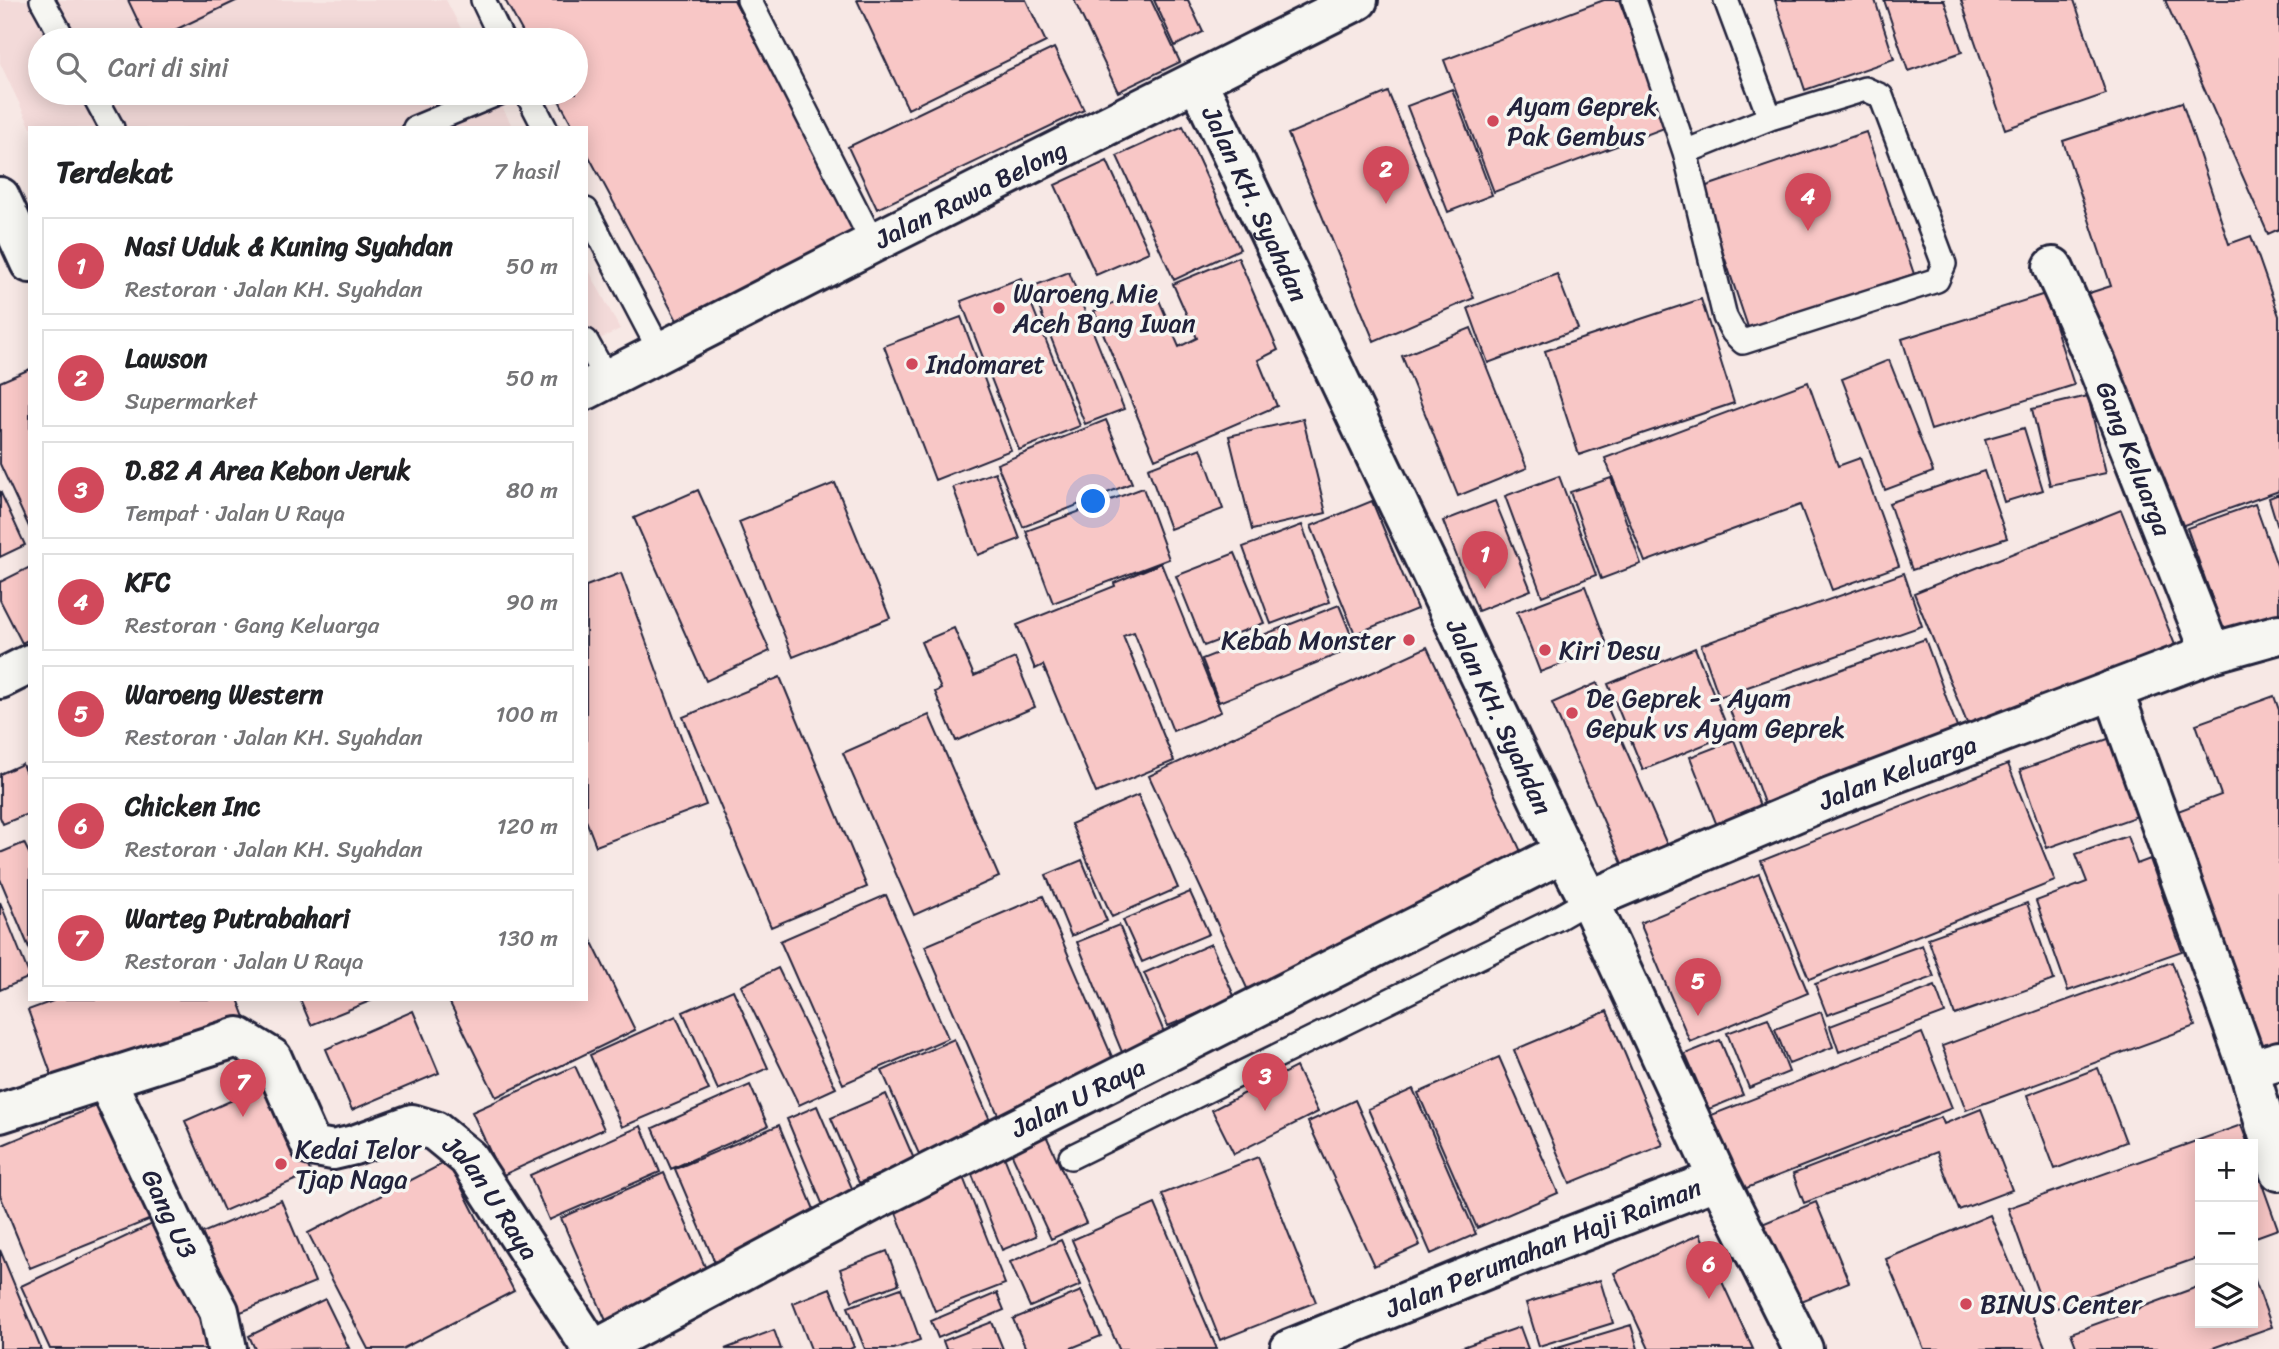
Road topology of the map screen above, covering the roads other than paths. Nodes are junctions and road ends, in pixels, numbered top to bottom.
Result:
1 (42, 0) edge
2 (483, 0) edge
3 (749, 0) edge
4 (1358, 0) edge
5 (1634, 0) edge
6 (1726, 0) edge
7 (57, 28) edge
8 (496, 28) edge
9 (1197, 81) junction
10 (100, 105) edge
11 (470, 105) edge
12 (533, 105) edge
13 (1770, 118) junction
14 (111, 126) edge
15 (420, 126) edge
16 (544, 126) edge
17 (1685, 152) junction
18 (0, 197) edge
19 (588, 213) edge
20 (873, 243) junction
21 (28, 259) edge
22 (2053, 267) dead end
23 (588, 350) edge
24 (660, 351) junction
25 (596, 384) edge
26 (2279, 634) edge
27 (2211, 653) junction
28 (28, 665) edge
29 (0, 679) edge
30 (2113, 690) junction
31 (1564, 852) junction
32 (1590, 900) junction
33 (2264, 1065) edge
34 (106, 1079) junction
35 (0, 1113) edge
36 (1071, 1157) dead end
37 (2279, 1171) edge
38 (1718, 1179) junction
39 (227, 1349) edge
40 (594, 1349) edge
41 (1290, 1349) edge
42 (1803, 1349) edge

1 - 7 lane
2 - 8 lane
3 - 20 lane
4 - 9 street, Jalan Rawa Belong
5 - 17 lane
6 - 13 lane
9 - 20 street, Jalan Rawa Belong
9 - 31 street, Jalan KH. Syahdan
10 - 14 lane
11 - 15 lane
12 - 16 lane
13 - 17 lane
13 - 17 lane
18 - 21 street
19 - 24 lane
20 - 24 street, Jalan Rawa Belong
22 - 27 street, Gang Keluarga
23 - 25 lane
24 - 25 street, Jalan Rawa Belong
26 - 27 street, Jalan Keluarga
27 - 30 street, Jalan Keluarga
28 - 29 street
30 - 32 street, Jalan Keluarga
30 - 33 street
31 - 32 street, Jalan KH. Syahdan
31 - 40 street, Jalan U Raya
32 - 36 lane
32 - 38 street, Jalan KH. Syahdan
33 - 37 street
34 - 35 street, Jalan U Raya
34 - 39 street, Gang U3
34 - 40 street, Jalan U Raya
38 - 41 street, Jalan Perumahan Haji Raiman
38 - 42 street, Jalan KH. Syahdan

